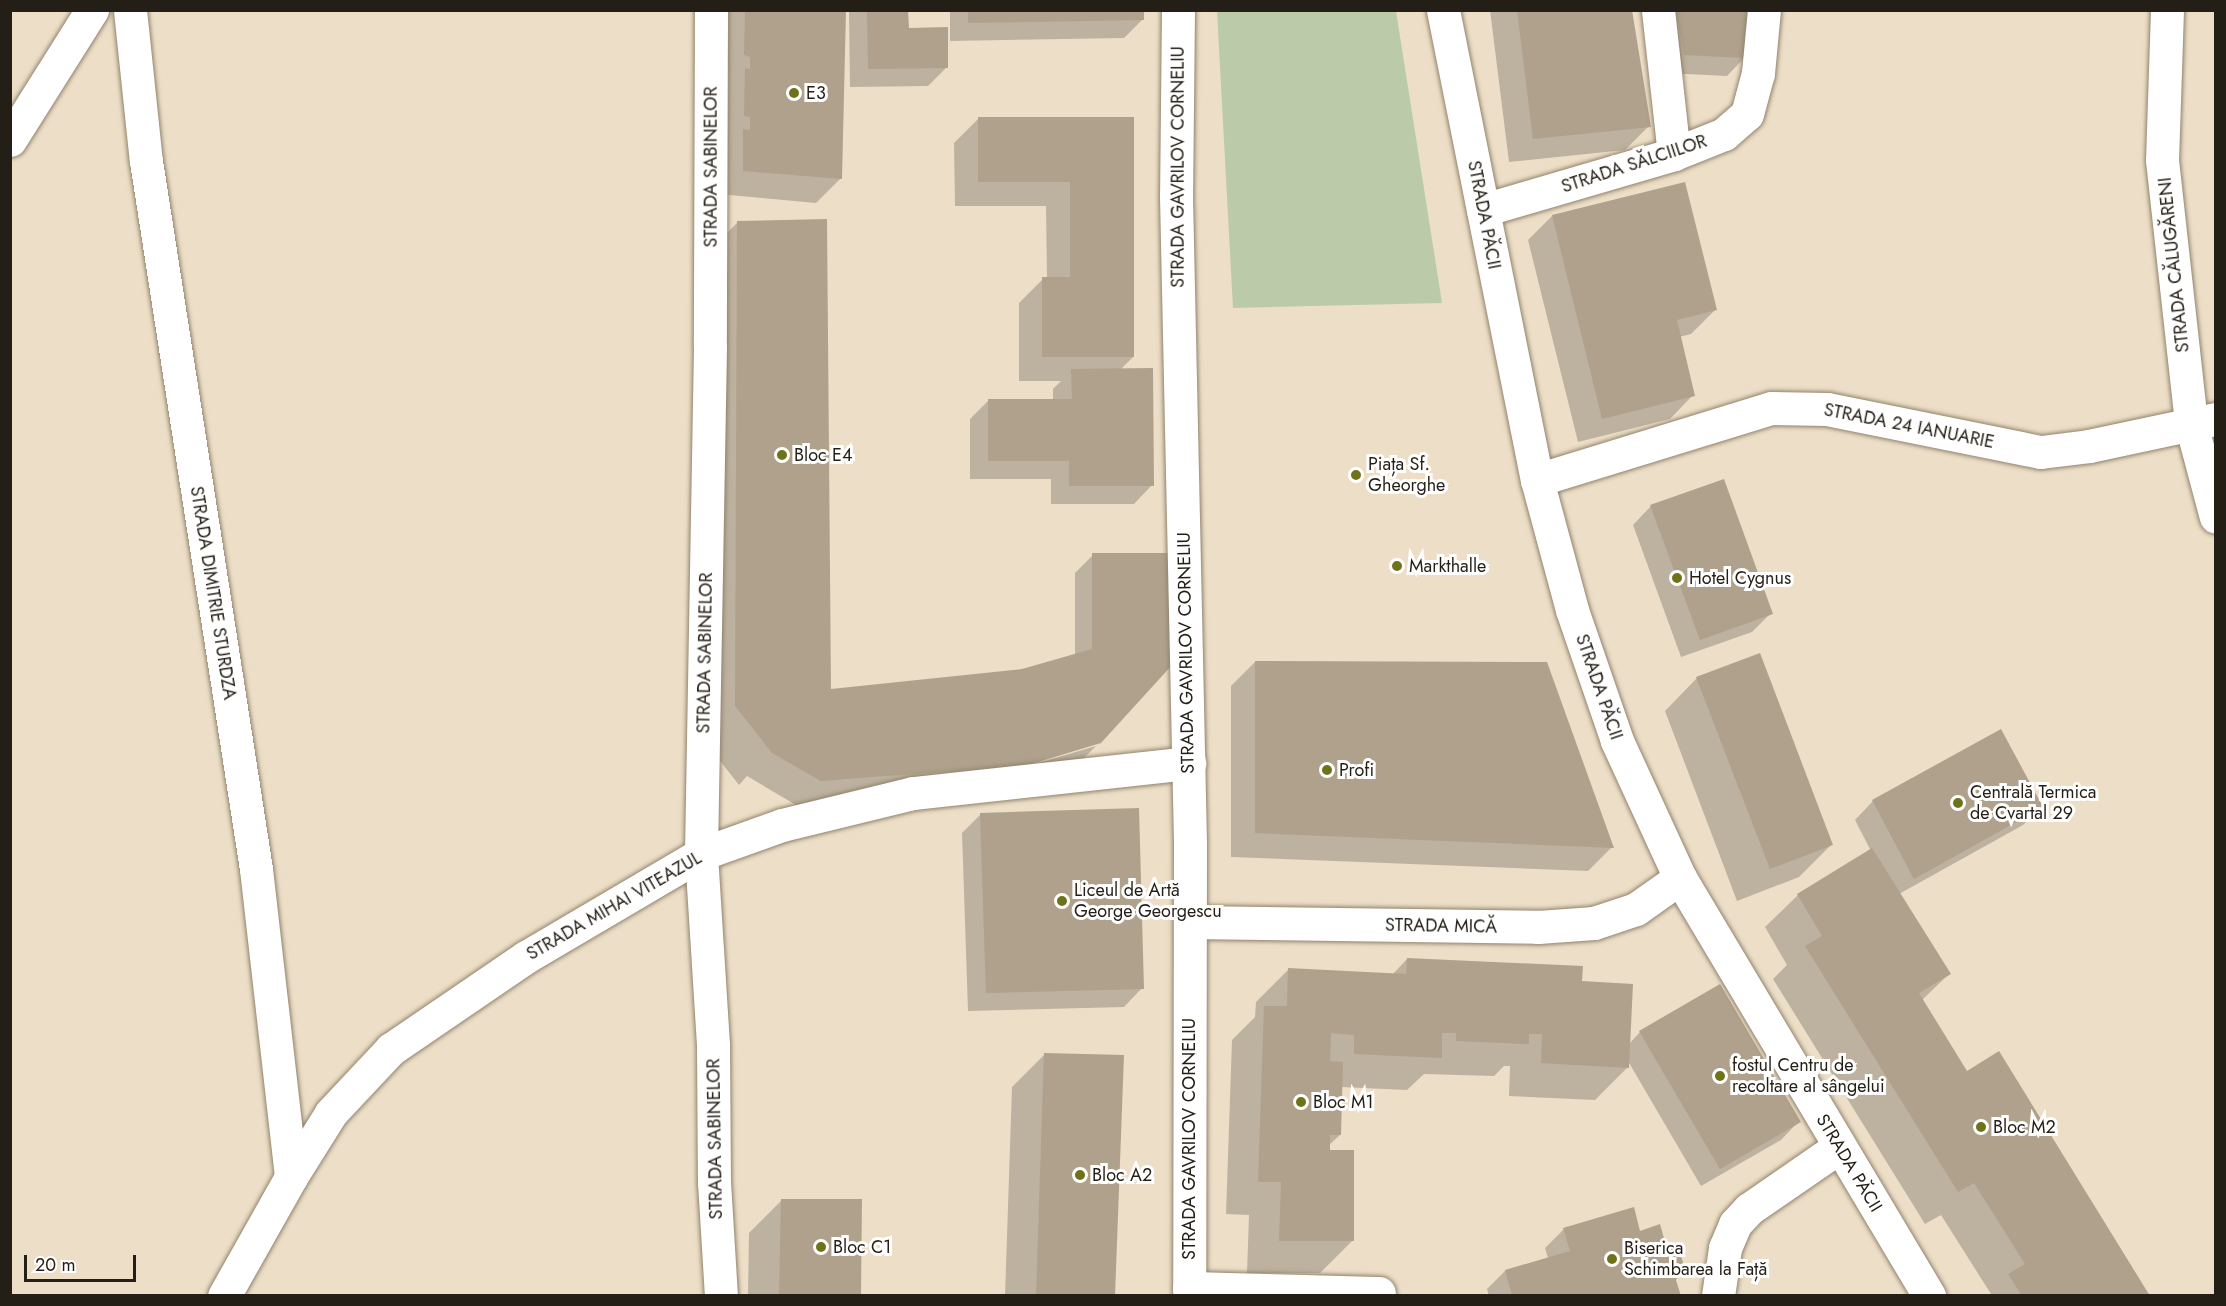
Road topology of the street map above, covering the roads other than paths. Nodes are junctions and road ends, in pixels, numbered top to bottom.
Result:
1 (92, 10) edge
2 (130, 10) edge
3 (711, 10) edge
4 (1178, 10) edge
5 (1443, 10) edge
6 (1658, 10) edge
7 (1764, 10) edge
8 (2167, 10) edge
9 (10, 140) edge
10 (1674, 154) junction
11 (1483, 210) junction
12 (2203, 422) edge
13 (1537, 480) junction
14 (2216, 517) edge
15 (1189, 763) junction
16 (701, 854) junction
17 (1680, 878) junction
18 (1190, 922) junction
19 (1839, 1147) junction
20 (291, 1177) junction
21 (1189, 1292) edge
22 (1379, 1293) dead end
23 (224, 1296) edge
24 (721, 1296) edge
25 (1719, 1296) edge
26 (1929, 1296) edge

1 - 9 street
2 - 20 street, STRADA DIMITRIE STURDZA
3 - 16 street, STRADA SABINELOR
4 - 15 street, STRADA GAVRILOV CORNELIU
5 - 11 street, STRADA PĂCII
6 - 10 street
7 - 10 street, STRADA SĂLCIILOR
8 - 12 street, STRADA CĂLUGĂRENI
10 - 11 street, STRADA SĂLCIILOR
11 - 13 street, STRADA PĂCII
12 - 13 street, STRADA 24 IANUARIE
12 - 14 street, STRADA CĂLUGĂRENI
13 - 17 street, STRADA PĂCII
15 - 16 street, STRADA MIHAI VITEAZUL
15 - 18 street, STRADA GAVRILOV CORNELIU
16 - 20 street, STRADA MIHAI VITEAZUL
16 - 24 street, STRADA SABINELOR
17 - 18 street, STRADA MICĂ
17 - 19 street, STRADA PĂCII
18 - 21 street, STRADA GAVRILOV CORNELIU
19 - 25 street
19 - 26 street, STRADA PĂCII
20 - 23 street, STRADA MIHAI VITEAZUL
21 - 22 street

